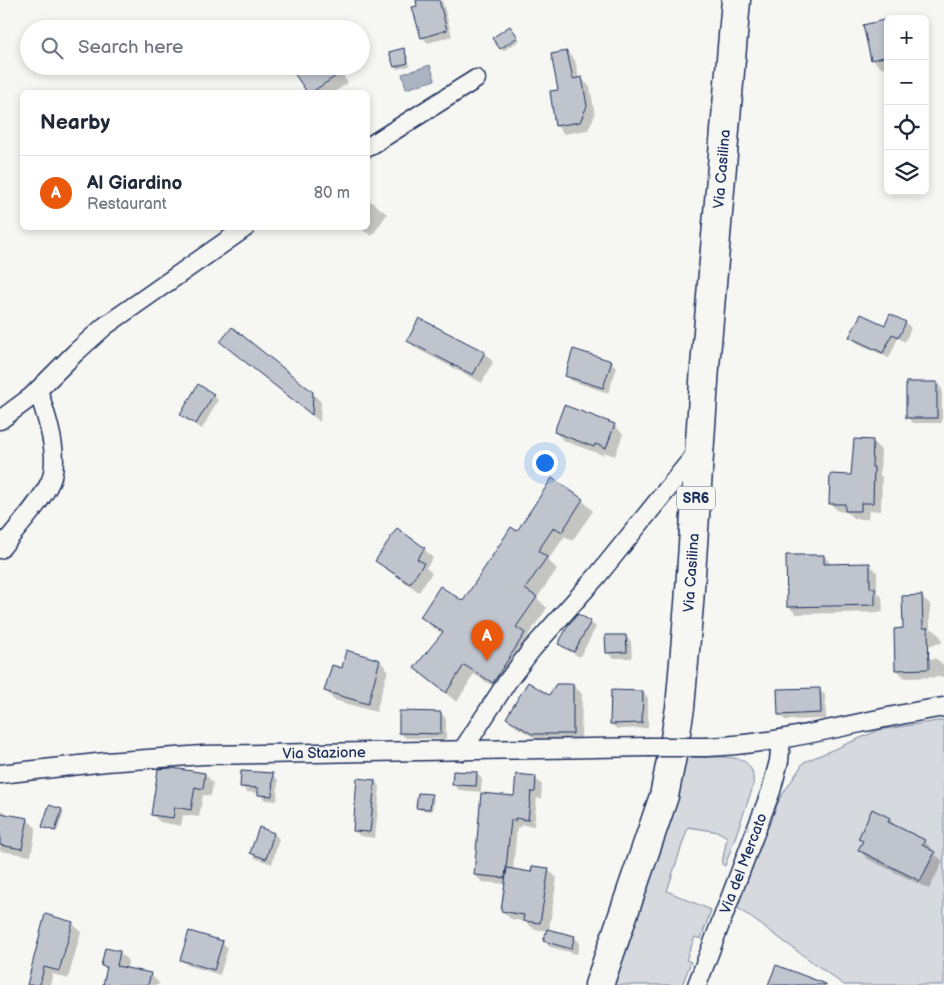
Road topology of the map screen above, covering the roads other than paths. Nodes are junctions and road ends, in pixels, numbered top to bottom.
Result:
1 (736, 0) edge
2 (476, 79) dead end
3 (370, 146) edge
4 (242, 230) edge
5 (38, 390) junction
6 (0, 420) edge
7 (699, 450) junction
8 (0, 549) edge
9 (944, 708) edge
10 (781, 739) junction
11 (462, 751) junction
12 (0, 774) edge
13 (599, 985) edge
14 (697, 985) edge

1 - 7 main road, Via Casilina / SR6
2 - 3 street
4 - 5 street
5 - 6 street
5 - 8 street
7 - 11 street
7 - 13 main road, Via Casilina / SR6
9 - 10 street, Via Stazione
10 - 11 street, Via Stazione, bridge
10 - 14 street, Via del Mercato
11 - 12 street, Via Stazione

